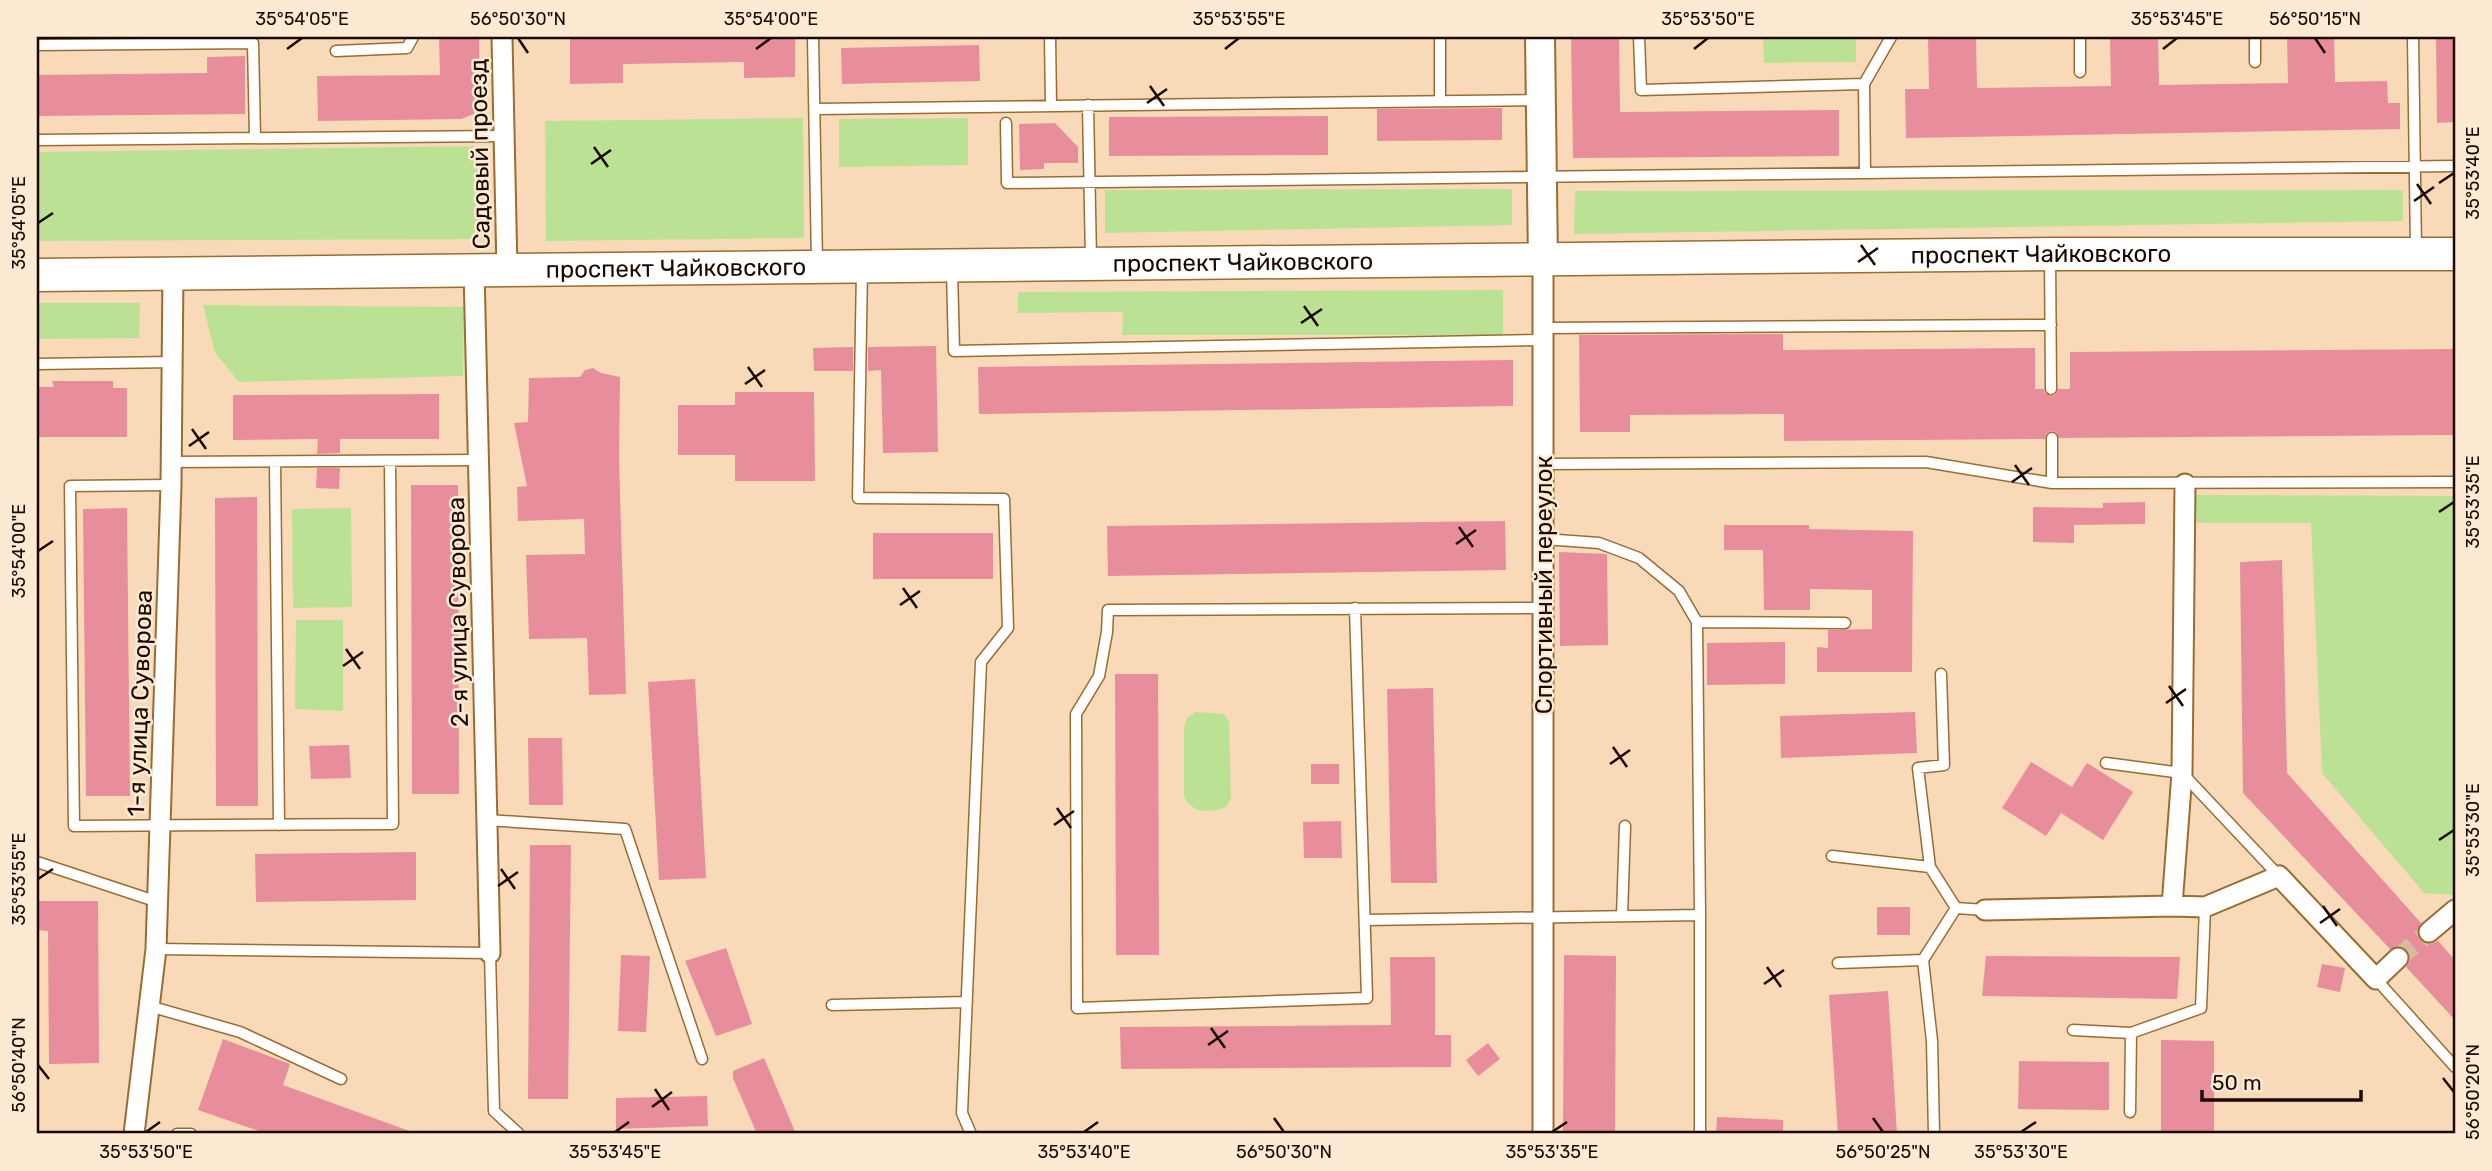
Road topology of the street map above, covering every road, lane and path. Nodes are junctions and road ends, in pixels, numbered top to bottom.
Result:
1 (413, 37) edge
2 (502, 37) edge
3 (813, 37) edge
4 (1050, 37) edge
5 (1440, 37) edge
6 (1540, 37) edge
7 (1639, 37) edge
8 (1891, 37) edge
9 (2080, 37) edge
10 (2255, 37) edge
11 (2413, 37) edge
12 (37, 45) edge
13 (336, 51) dead end
14 (2255, 62) dead end
15 (2080, 72) dead end
16 (1864, 84) junction
17 (1541, 100) junction
18 (1440, 101) junction
19 (1051, 105) junction
20 (1088, 105) junction
21 (815, 109) junction
22 (1006, 123) dead end
23 (504, 136) junction
24 (255, 137) junction
25 (37, 140) edge
26 (2455, 166) edge
27 (2415, 167) junction
28 (1865, 173) junction
29 (1542, 177) junction
30 (1089, 182) junction
31 (2454, 253) edge
32 (2050, 254) junction
33 (2416, 254) junction
34 (1543, 261) junction
35 (1091, 264) junction
36 (862, 266) junction
37 (953, 266) junction
38 (817, 267) junction
39 (474, 270) junction
40 (508, 270) junction
41 (173, 272) junction
42 (37, 275) edge
43 (2051, 325) junction
44 (1544, 334) junction
45 (173, 362) junction
46 (37, 364) edge
47 (2051, 389) dead end
48 (2052, 439) dead end
49 (479, 460) junction
50 (390, 461) junction
51 (172, 462) junction
52 (275, 462) junction
53 (1544, 464) junction
54 (2455, 482) edge
55 (2052, 483) junction
56 (2185, 484) junction
57 (171, 485) junction
58 (1544, 539) junction
59 (1355, 608) junction
60 (1544, 608) junction
61 (1697, 622) junction
62 (1845, 623) dead end
63 (1941, 674) dead end
64 (2106, 763) dead end
65 (2182, 773) junction
66 (487, 820) junction
67 (279, 825) junction
68 (160, 826) junction
69 (1625, 826) dead end
70 (1832, 856) dead end
71 (37, 862) edge
72 (1930, 867) junction
73 (2279, 876) junction
74 (158, 902) junction
75 (2172, 906) junction
76 (2205, 907) junction
77 (1956, 908) junction
78 (2455, 909) edge
79 (1985, 910) joint
80 (1700, 915) junction
81 (1622, 916) junction
82 (1543, 918) junction
83 (1365, 919) junction
84 (2429, 932) tunnel mouth
85 (156, 949) junction
86 (490, 953) junction
87 (2398, 958) tunnel mouth
88 (1923, 960) junction
89 (1838, 963) dead end
90 (2375, 979) junction
91 (967, 1002) junction
92 (832, 1005) dead end
93 (149, 1006) junction
94 (2073, 1030) dead end
95 (2131, 1033) junction
96 (702, 1059) dead end
97 (2455, 1067) edge
98 (341, 1079) dead end
99 (2130, 1112) dead end
100 (1700, 1132) dead end
101 (134, 1134) edge
102 (177, 1134) edge
103 (191, 1134) edge
104 (519, 1134) edge
105 (971, 1134) edge
106 (1543, 1134) edge
107 (1934, 1134) edge

1 - 13 lane
2 - 23 street, Садовый проезд
3 - 21 lane
4 - 19 lane
5 - 18 lane
6 - 17 street, Спортивный переулок
7 - 16 lane
8 - 16 lane
9 - 15 lane
10 - 14 lane
11 - 27 lane
12 - 24 lane
16 - 28 lane
17 - 18 lane
17 - 29 street, Спортивный переулок
18 - 20 lane
19 - 20 lane
19 - 21 lane
20 - 30 lane
21 - 38 lane
22 - 30 lane
23 - 24 lane
23 - 40 street, Садовый проезд
24 - 25 lane
26 - 27 lane
27 - 28 lane
27 - 33 lane
28 - 29 lane
29 - 30 lane
29 - 34 street, Спортивный переулок
30 - 35 lane
31 - 33 main road, проспект Чайковского
32 - 33 main road, проспект Чайковского
32 - 34 main road, проспект Чайковского
32 - 43 lane
34 - 35 main road, проспект Чайковского
34 - 44 street, Спортивный переулок
35 - 37 main road, проспект Чайковского
36 - 37 main road, проспект Чайковского
36 - 38 main road, проспект Чайковского
36 - 91 lane
37 - 44 lane
38 - 40 main road, проспект Чайковского
39 - 40 main road, проспект Чайковского
39 - 41 main road, проспект Чайковского
39 - 49 street, 2-я улица Суворова
41 - 42 main road, проспект Чайковского
41 - 45 street, 1-я улица Суворова
43 - 44 lane
43 - 47 lane
44 - 53 street, Спортивный переулок
45 - 46 lane
45 - 51 street, 1-я улица Суворова
48 - 55 lane
49 - 50 lane
49 - 66 street, 2-я улица Суворова
50 - 52 lane
50 - 67 lane
51 - 52 lane
51 - 57 street, 1-я улица Суворова
52 - 67 lane
53 - 55 lane
53 - 58 street, Спортивный переулок
54 - 56 lane
55 - 56 lane
56 - 65 street
57 - 68 street, 1-я улица Суворова
57 - 68 lane
58 - 60 street, Спортивный переулок
58 - 61 lane
59 - 60 lane
59 - 83 lane
59 - 83 lane
60 - 82 street, Спортивный переулок
61 - 62 lane
61 - 80 lane
63 - 72 lane
64 - 65 lane
65 - 73 lane
65 - 75 street
66 - 86 street, 2-я улица Суворова
66 - 96 lane
67 - 68 lane
68 - 74 street, 1-я улица Суворова
69 - 81 lane
70 - 72 lane
71 - 74 lane
72 - 77 lane
73 - 76 street
73 - 90 street
74 - 85 street, 1-я улица Суворова
75 - 76 street
75 - 79 street
76 - 95 lane
77 - 79 lane
77 - 88 lane
78 - 84 street
80 - 81 lane
80 - 100 lane
81 - 82 lane
82 - 83 lane
82 - 106 street, Спортивный переулок
85 - 86 lane
85 - 93 street, 1-я улица Суворова
86 - 104 lane
87 - 90 street
88 - 89 lane
88 - 107 lane
90 - 97 lane
91 - 92 lane
91 - 105 lane
93 - 98 lane
93 - 101 street, 1-я улица Суворова
94 - 95 lane
95 - 99 lane
102 - 103 lane

